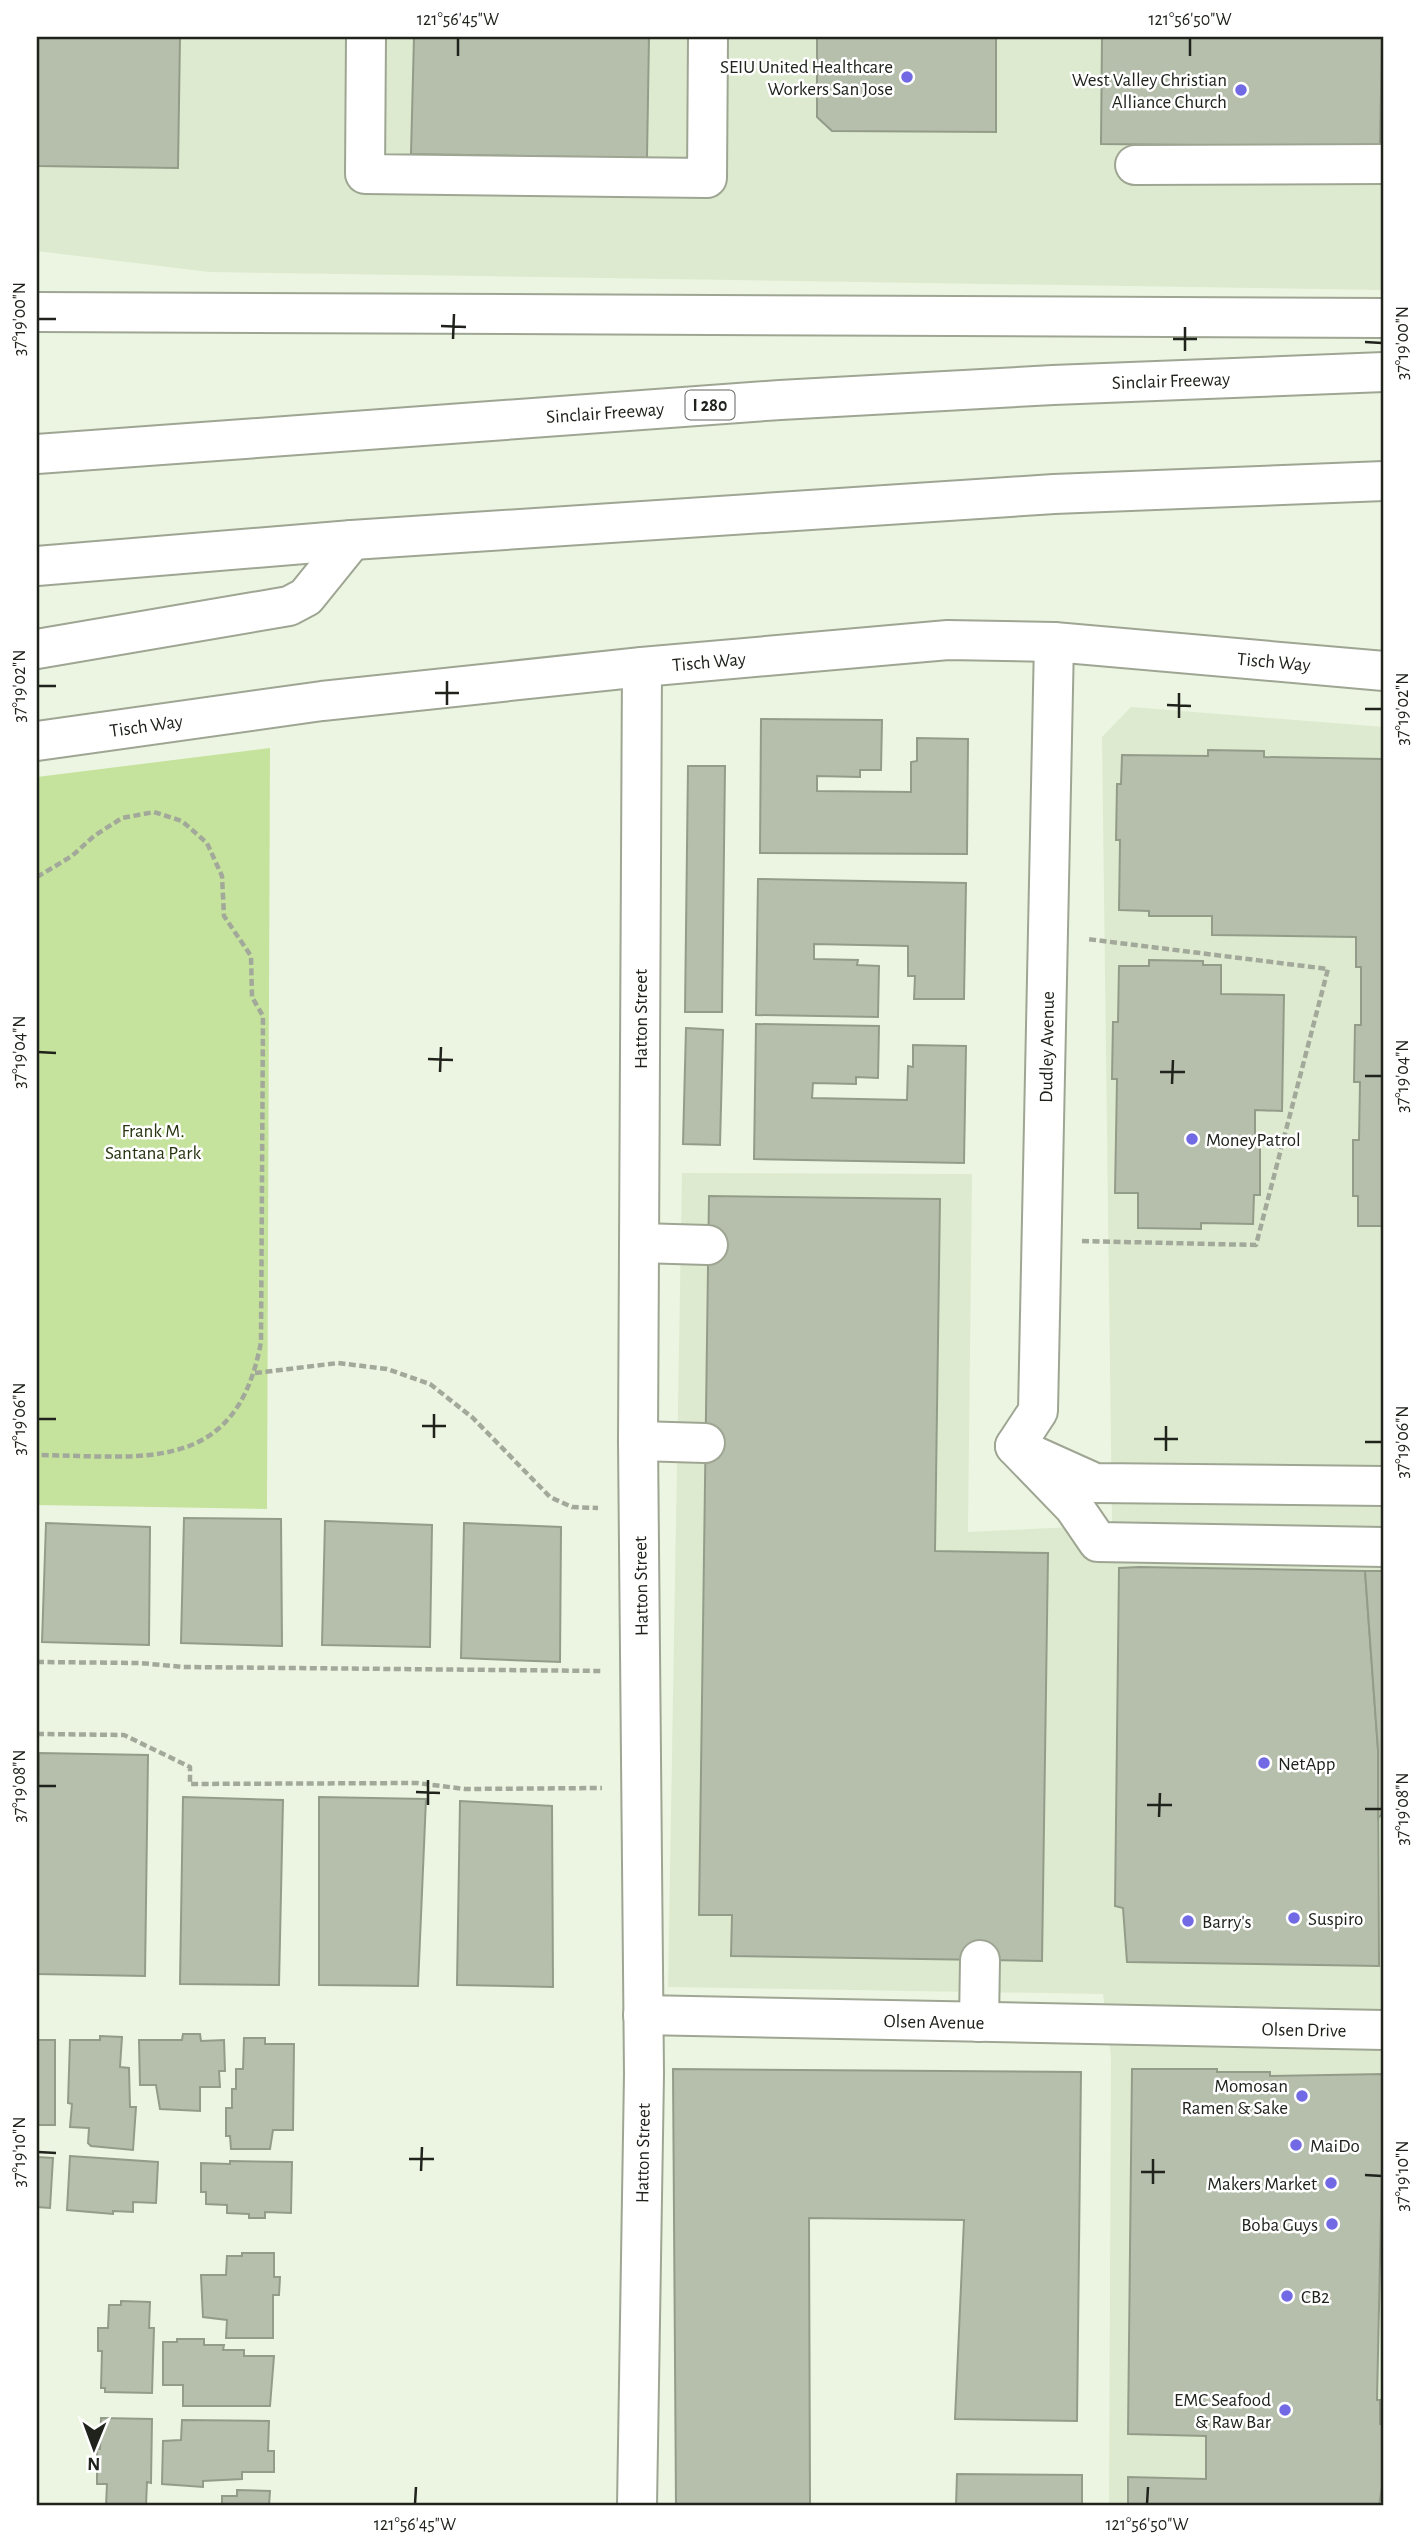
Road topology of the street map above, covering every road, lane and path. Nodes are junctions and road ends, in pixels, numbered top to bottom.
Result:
1 (366, 37) edge
2 (708, 37) edge
3 (1384, 164) edge
4 (1135, 165) dead end
5 (37, 312) edge
6 (1384, 318) edge
7 (1384, 372) edge
8 (37, 453) edge
9 (1384, 481) edge
10 (352, 540) junction
11 (37, 566) edge
12 (1054, 642) junction
13 (37, 649) edge
14 (642, 667) junction
15 (1384, 671) edge
16 (37, 741) edge
17 (37, 877) edge
18 (1086, 939) dead end
19 (1081, 1241) dead end
20 (639, 1242) junction
21 (708, 1245) dead end
22 (255, 1373) junction
23 (638, 1440) junction
24 (705, 1443) dead end
25 (1014, 1446) junction
26 (37, 1455) edge
27 (1384, 1486) edge
28 (600, 1508) dead end
29 (1384, 1547) edge
30 (37, 1662) edge
31 (604, 1671) dead end
32 (37, 1734) edge
33 (603, 1788) dead end
34 (980, 1960) dead end
35 (643, 2015) junction
36 (979, 2022) junction
37 (1225, 2028) joint
38 (1384, 2030) edge
39 (637, 2506) edge

1 - 2 main road
3 - 4 main road
5 - 6 main road
7 - 8 main road, Sinclair Freeway / I 280
9 - 10 main road
10 - 11 main road
10 - 13 main road
12 - 14 main road, Tisch Way
12 - 15 main road, Tisch Way
12 - 25 main road, Dudley Avenue
14 - 16 main road, Tisch Way
14 - 20 main road, Hatton Street
17 - 22 path
18 - 19 path
20 - 21 main road
20 - 23 main road, Hatton Street
22 - 26 path
22 - 28 path
23 - 24 main road
23 - 35 main road, Hatton Street
25 - 27 main road
25 - 29 main road
30 - 31 path
32 - 33 path
34 - 36 main road
35 - 36 main road, Olsen Avenue
35 - 39 main road, Hatton Street
36 - 37 main road, Olsen Avenue
37 - 38 main road, Olsen Drive

